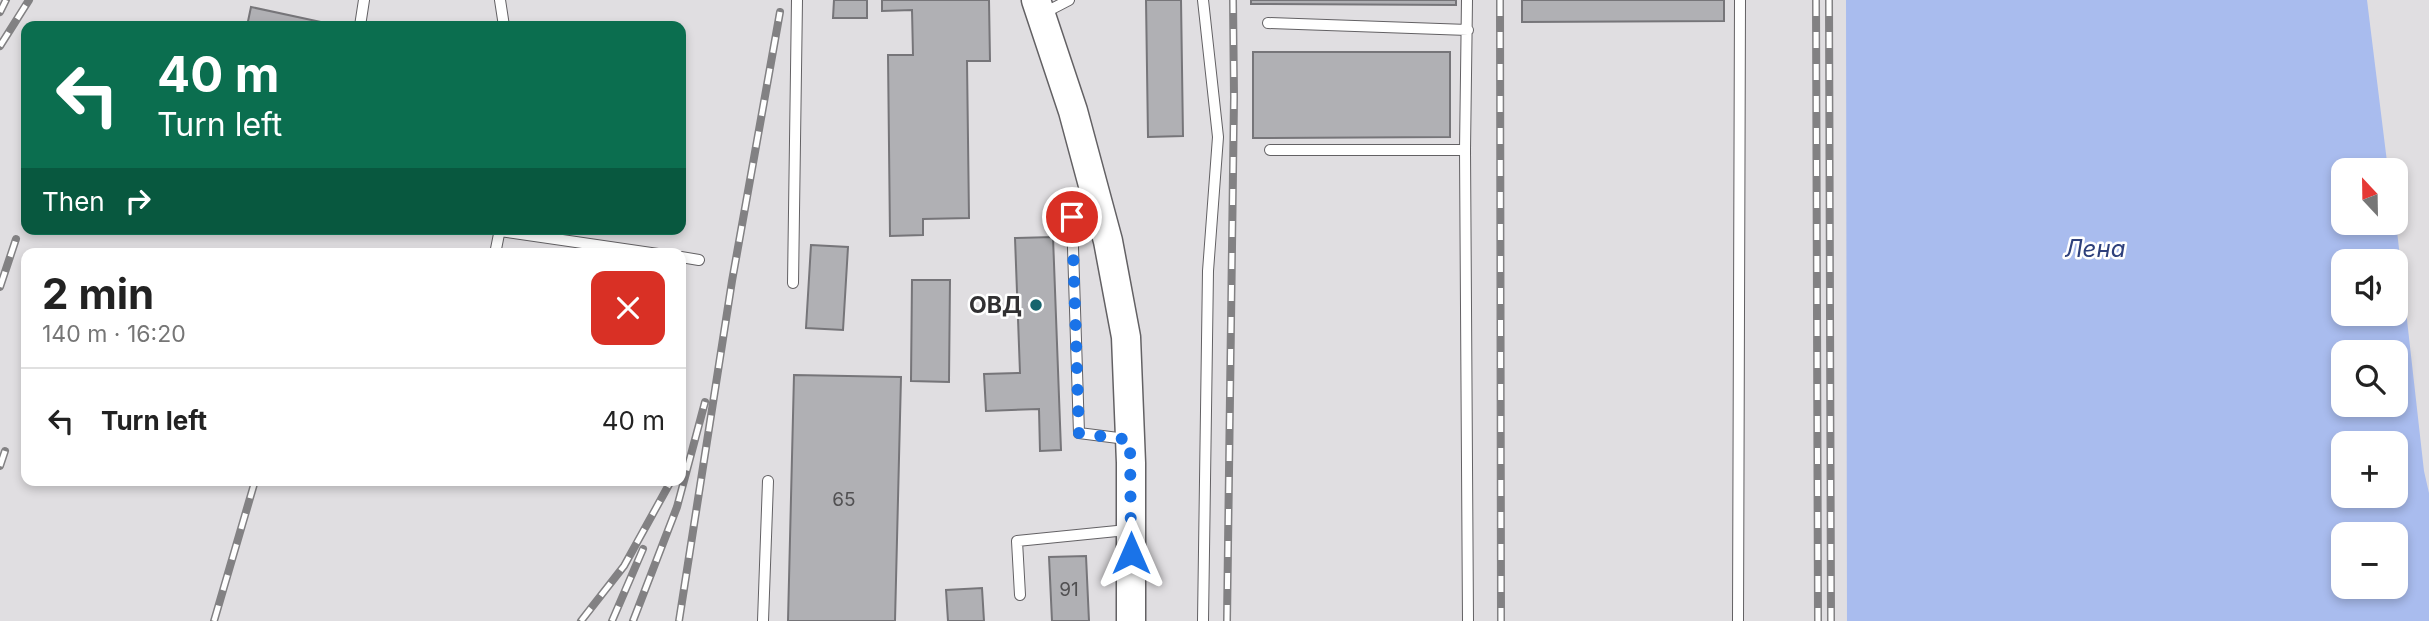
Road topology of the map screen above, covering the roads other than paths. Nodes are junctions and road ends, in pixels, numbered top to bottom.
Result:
1 (364, 0) edge
2 (500, 0) edge
3 (797, 0) edge
4 (1069, 0) edge
5 (1203, 0) edge
6 (1467, 0) edge
7 (1740, 0) edge
8 (1038, 7) edge
9 (361, 21) edge
10 (503, 21) edge
11 (1268, 23) dead end
12 (1468, 30) junction
13 (1270, 150) dead end
14 (1465, 150) junction
15 (1091, 178) junction
16 (533, 235) edge
17 (618, 248) edge
18 (686, 258) edge
19 (699, 260) dead end
20 (793, 283) dead end
21 (1130, 440) junction
22 (768, 481) dead end
23 (1131, 530) junction
24 (1020, 594) dead end
25 (762, 621) edge
26 (1131, 621) edge
27 (1203, 621) edge
28 (1468, 621) edge
29 (1738, 621) edge

1 - 9 lane
2 - 10 lane
3 - 20 lane
4 - 8 lane
5 - 27 lane
6 - 12 lane
7 - 29 lane
8 - 15 main road
11 - 12 lane
12 - 14 lane
13 - 14 lane
14 - 28 lane
15 - 21 main road
15 - 21 lane
16 - 17 lane
18 - 19 lane
21 - 23 main road
22 - 25 lane
23 - 24 lane
23 - 26 main road

